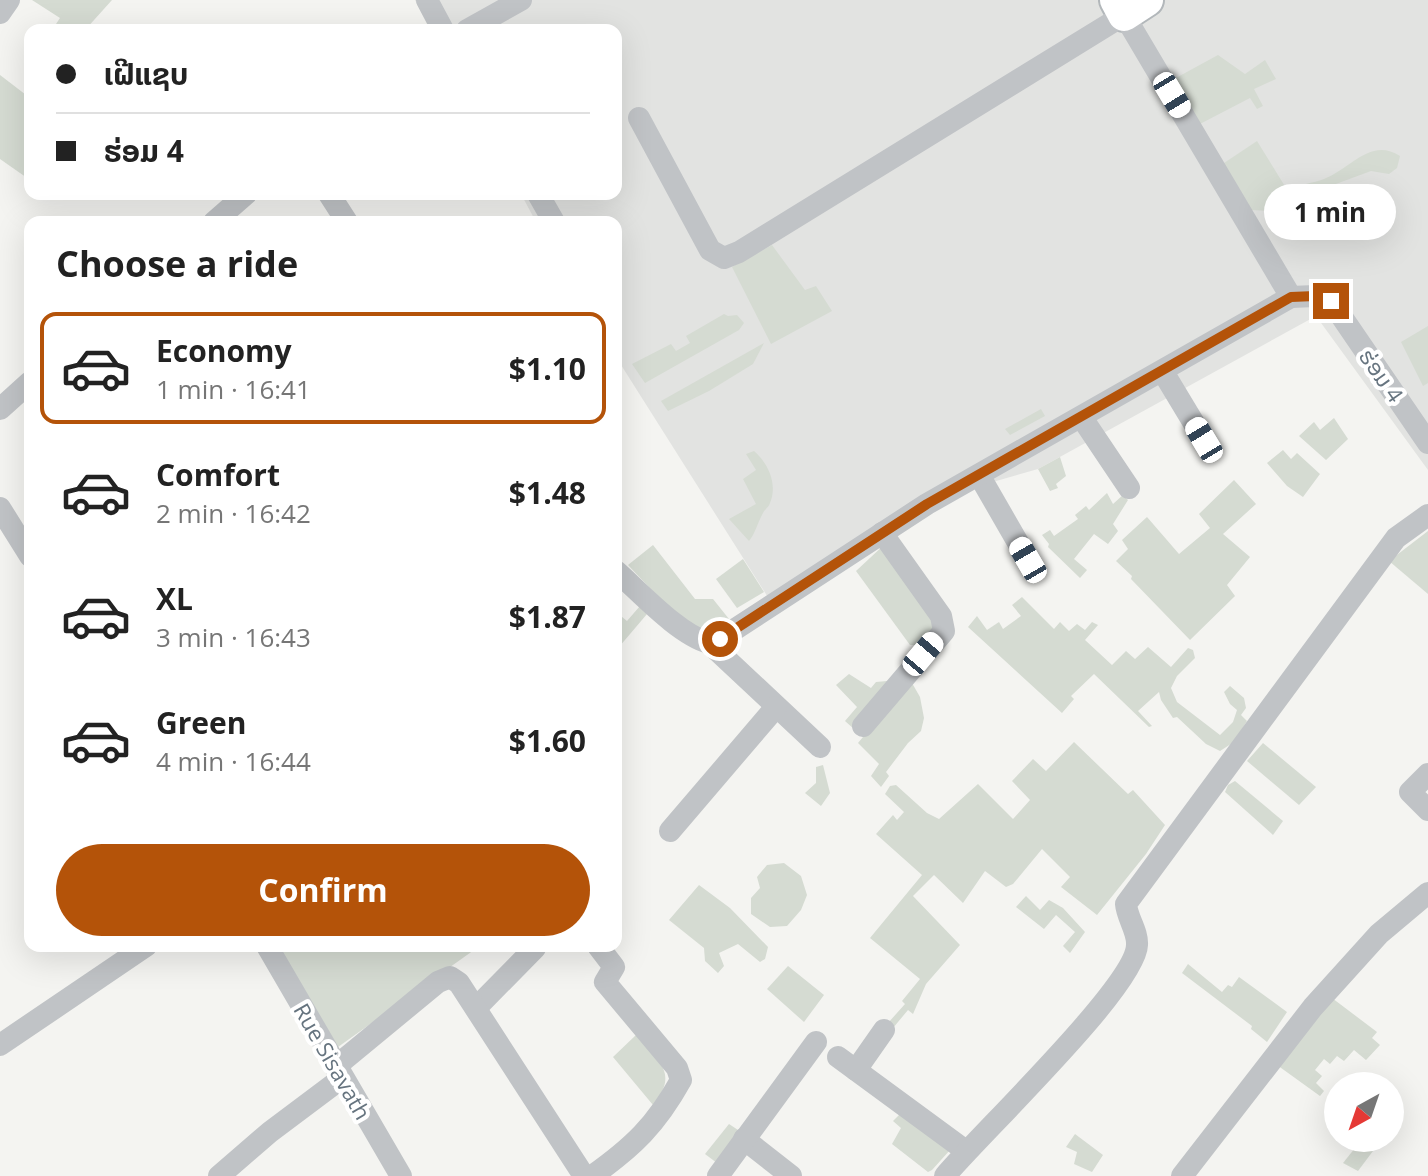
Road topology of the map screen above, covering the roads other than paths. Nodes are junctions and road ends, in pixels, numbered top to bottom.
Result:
1 (9, 0) edge
2 (427, 0) edge
3 (521, 0) edge
4 (1129, 5) edge
5 (0, 13) edge
6 (440, 24) edge
7 (478, 24) edge
8 (639, 118) dead end
9 (239, 200) edge
10 (221, 216) edge
11 (1291, 297) junction
12 (1163, 372) junction
13 (24, 387) edge
14 (0, 409) edge
15 (1082, 418) junction
16 (1204, 440) dead end
17 (1428, 443) edge
18 (979, 475) junction
19 (1129, 488) dead end
20 (0, 508) edge
21 (1428, 515) edge
22 (882, 533) junction
23 (6, 536) edge
24 (24, 551) edge
25 (1028, 560) dead end
26 (622, 576) edge
27 (709, 643) junction
28 (776, 707) junction
29 (863, 726) dead end
30 (820, 747) dead end
31 (1428, 774) edge
32 (1428, 810) edge
33 (670, 831) dead end
34 (1428, 893) edge
35 (1419, 917) edge
36 (137, 952) edge
37 (270, 952) edge
38 (531, 952) edge
39 (603, 952) edge
40 (476, 1008) junction
41 (884, 1030) dead end
42 (816, 1042) dead end
43 (0, 1045) edge
44 (339, 1072) junction
45 (744, 1139) junction
46 (966, 1151) junction
47 (219, 1176) edge
48 (401, 1176) edge
49 (584, 1176) edge
50 (592, 1176) edge
51 (718, 1176) edge
52 (791, 1176) edge
53 (945, 1176) edge
54 (1182, 1176) edge

1 - 5 street
2 - 6 street
3 - 7 street
4 - 8 street
4 - 11 street
9 - 10 street
11 - 12 street
11 - 17 street, ຮ່ອມ 4
12 - 15 street
12 - 16 street
13 - 14 street
15 - 18 street
15 - 19 street
18 - 22 street
18 - 25 street
20 - 23 street
21 - 46 street
22 - 27 street
22 - 29 street
23 - 24 street
26 - 27 street
27 - 28 street
28 - 30 street
28 - 33 street
31 - 32 street
34 - 35 street
35 - 54 street
36 - 43 street
37 - 44 street, Rue Sisavath
38 - 40 street
39 - 50 street
40 - 44 street
40 - 49 street
41 - 46 street
42 - 45 street
44 - 47 street
44 - 48 street, Rue Sisavath
45 - 51 street
45 - 52 street
46 - 53 street

